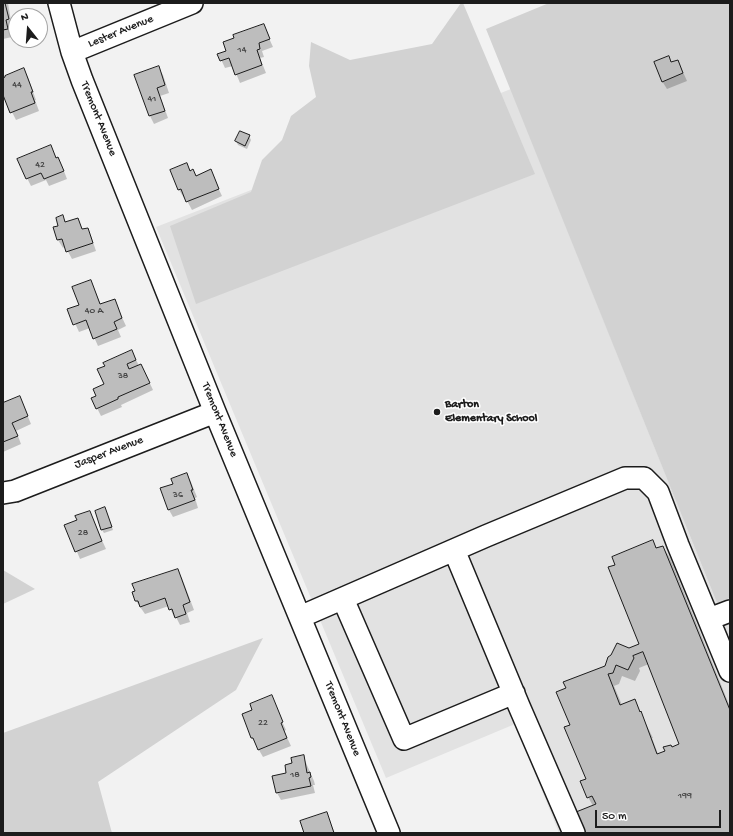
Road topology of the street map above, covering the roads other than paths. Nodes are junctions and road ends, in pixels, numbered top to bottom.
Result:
1 (59, 3) edge
2 (192, 3) edge
3 (72, 52) junction
4 (215, 412) junction
5 (3, 493) edge
6 (454, 550) junction
7 (343, 599) junction
8 (730, 611) edge
9 (300, 617) junction
10 (709, 619) junction
11 (730, 670) edge
12 (514, 693) junction
13 (389, 833) edge
14 (574, 833) edge

1 - 3 street, Tremont Avenue
2 - 3 street, Lester Avenue
3 - 4 street, Tremont Avenue
4 - 5 street, Jasper Avenue
4 - 9 street, Tremont Avenue
6 - 7 street
6 - 10 street
6 - 12 street
7 - 9 street
7 - 12 street
8 - 10 street
9 - 13 street, Tremont Avenue
10 - 11 street
12 - 14 street

